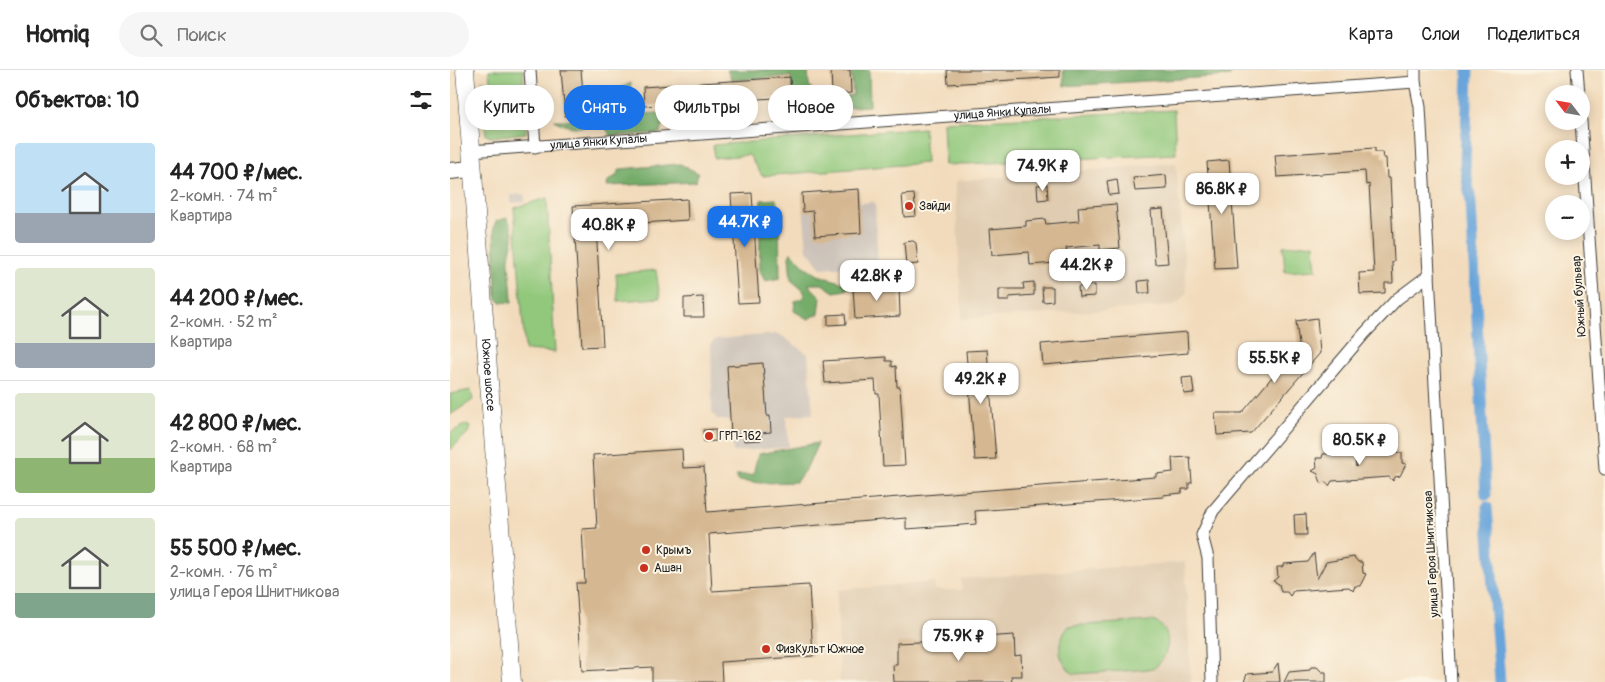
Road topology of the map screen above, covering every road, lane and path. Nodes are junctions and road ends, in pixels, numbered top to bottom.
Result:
1 (464, 70) edge
2 (530, 70) edge
3 (1415, 70) edge
4 (1577, 70) edge
5 (1415, 82) junction
6 (1578, 85) edge
7 (1582, 130) edge
8 (535, 147) junction
9 (470, 151) junction
10 (471, 169) junction
11 (450, 171) edge
12 (1429, 275) junction
13 (1605, 469) edge
14 (512, 682) edge
15 (1212, 682) edge
16 (1451, 682) edge

1 - 9 main road, Южное шоссе
2 - 8 street
3 - 5 street, улица Героя Шнитникова
4 - 6 street
5 - 8 street, улица Янки Купалы
5 - 12 street, улица Героя Шнитникова
7 - 13 street, Южный бульвар
8 - 9 street, улица Янки Купалы
9 - 10 main road, Южное шоссе
10 - 11 street
10 - 14 main road, Южное шоссе
12 - 15 street
12 - 16 street, улица Героя Шнитникова

